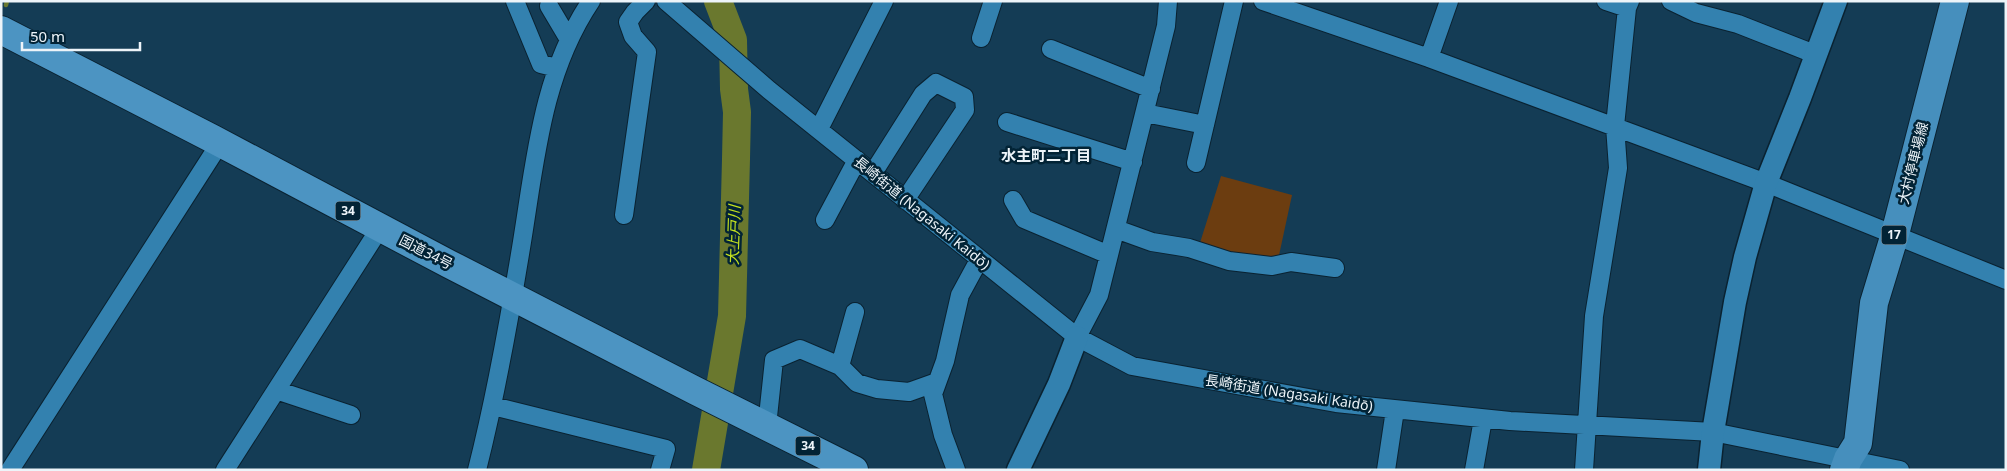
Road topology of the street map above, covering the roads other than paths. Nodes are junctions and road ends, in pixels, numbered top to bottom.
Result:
1 (516, 1) edge
2 (591, 1) edge
3 (646, 1) edge
4 (884, 1) edge
5 (992, 1) edge
6 (1168, 1) edge
7 (1234, 1) edge
8 (1263, 1) edge
9 (1449, 1) edge
10 (1606, 1) edge
11 (1671, 1) edge
12 (1836, 1) edge
13 (1955, 1) edge
14 (671, 5) edge
15 (1629, 5) edge
16 (549, 6) dead end
17 (1, 30) edge
18 (568, 38) junction
19 (981, 38) dead end
20 (1051, 49) dead end
21 (1817, 55) junction
22 (1429, 58) junction
23 (557, 68) junction
24 (1151, 89) junction
25 (1145, 113) junction
26 (1007, 122) dead end
27 (1205, 126) junction
28 (1615, 126) junction
29 (819, 129) junction
30 (220, 143) junction
31 (857, 160) junction
32 (1133, 162) junction
33 (1196, 163) dead end
34 (873, 173) junction
35 (1766, 182) junction
36 (904, 200) junction
37 (1013, 200) dead end
38 (624, 215) dead end
39 (825, 220) dead end
40 (380, 228) junction
41 (1116, 229) junction
42 (1894, 234) junction
43 (1109, 255) junction
44 (979, 260) junction
45 (1335, 268) dead end
46 (2006, 280) edge
47 (513, 296) junction
48 (854, 312) dead end
49 (1078, 337) junction
50 (840, 366) junction
51 (937, 382) junction
52 (276, 390) junction
53 (493, 406) junction
54 (1395, 410) junction
55 (351, 414) dead end
56 (1483, 419) junction
57 (1588, 424) junction
58 (764, 425) junction
59 (1713, 432) junction
60 (1846, 464) edge
61 (10, 470) edge
62 (225, 470) edge
63 (477, 470) edge
64 (660, 470) edge
65 (854, 470) edge
66 (956, 470) edge
67 (1018, 470) edge
68 (1386, 470) edge
69 (1474, 470) edge
70 (1584, 470) edge
71 (1708, 470) edge
72 (1900, 470) edge

1 - 23 street
2 - 18 street
3 - 38 street
4 - 29 street
5 - 19 street
6 - 24 street
7 - 27 street
8 - 22 street
9 - 22 street
10 - 15 street
11 - 21 street
12 - 21 street
13 - 42 main road, 大村停車場線 / 17
14 - 29 street, 長崎街道 (Nagasaki Kaidō)
15 - 28 street
16 - 18 street
17 - 30 highway, 国道34号 / 34
18 - 23 street
20 - 24 street
21 - 35 street
22 - 28 street
23 - 47 street
24 - 25 street
25 - 27 street
25 - 32 street
26 - 32 street
27 - 33 street
28 - 35 street
28 - 57 street
29 - 31 street, 長崎街道 (Nagasaki Kaidō)
30 - 40 highway, 国道34号 / 34
30 - 61 street
31 - 34 street, 長崎街道 (Nagasaki Kaidō)
31 - 39 street
32 - 41 street
34 - 36 street, 長崎街道 (Nagasaki Kaidō)
34 - 36 street
35 - 42 street
35 - 59 street
36 - 44 street, 長崎街道 (Nagasaki Kaidō)
37 - 43 street
40 - 47 highway, 国道34号 / 34
40 - 52 street
41 - 43 street
41 - 45 street
42 - 46 street
42 - 60 main road, 大村停車場線 / 17
43 - 49 street
44 - 49 street, 長崎街道 (Nagasaki Kaidō)
44 - 51 street
47 - 53 street
47 - 58 highway, 国道34号 / 34
48 - 50 street
49 - 54 street, 長崎街道 (Nagasaki Kaidō)
49 - 67 street
50 - 51 street
50 - 58 street
51 - 66 street
52 - 55 street
52 - 62 street
53 - 63 street
53 - 64 street
54 - 56 street, 長崎街道 (Nagasaki Kaidō)
54 - 68 street
56 - 57 street, 長崎街道 (Nagasaki Kaidō)
56 - 69 street
57 - 59 street, 長崎街道 (Nagasaki Kaidō)
57 - 70 street
58 - 65 highway, 国道34号 / 34
59 - 60 street, 長崎街道 (Nagasaki Kaidō)
59 - 71 street
60 - 72 street, 長崎街道 (Nagasaki Kaidō)

